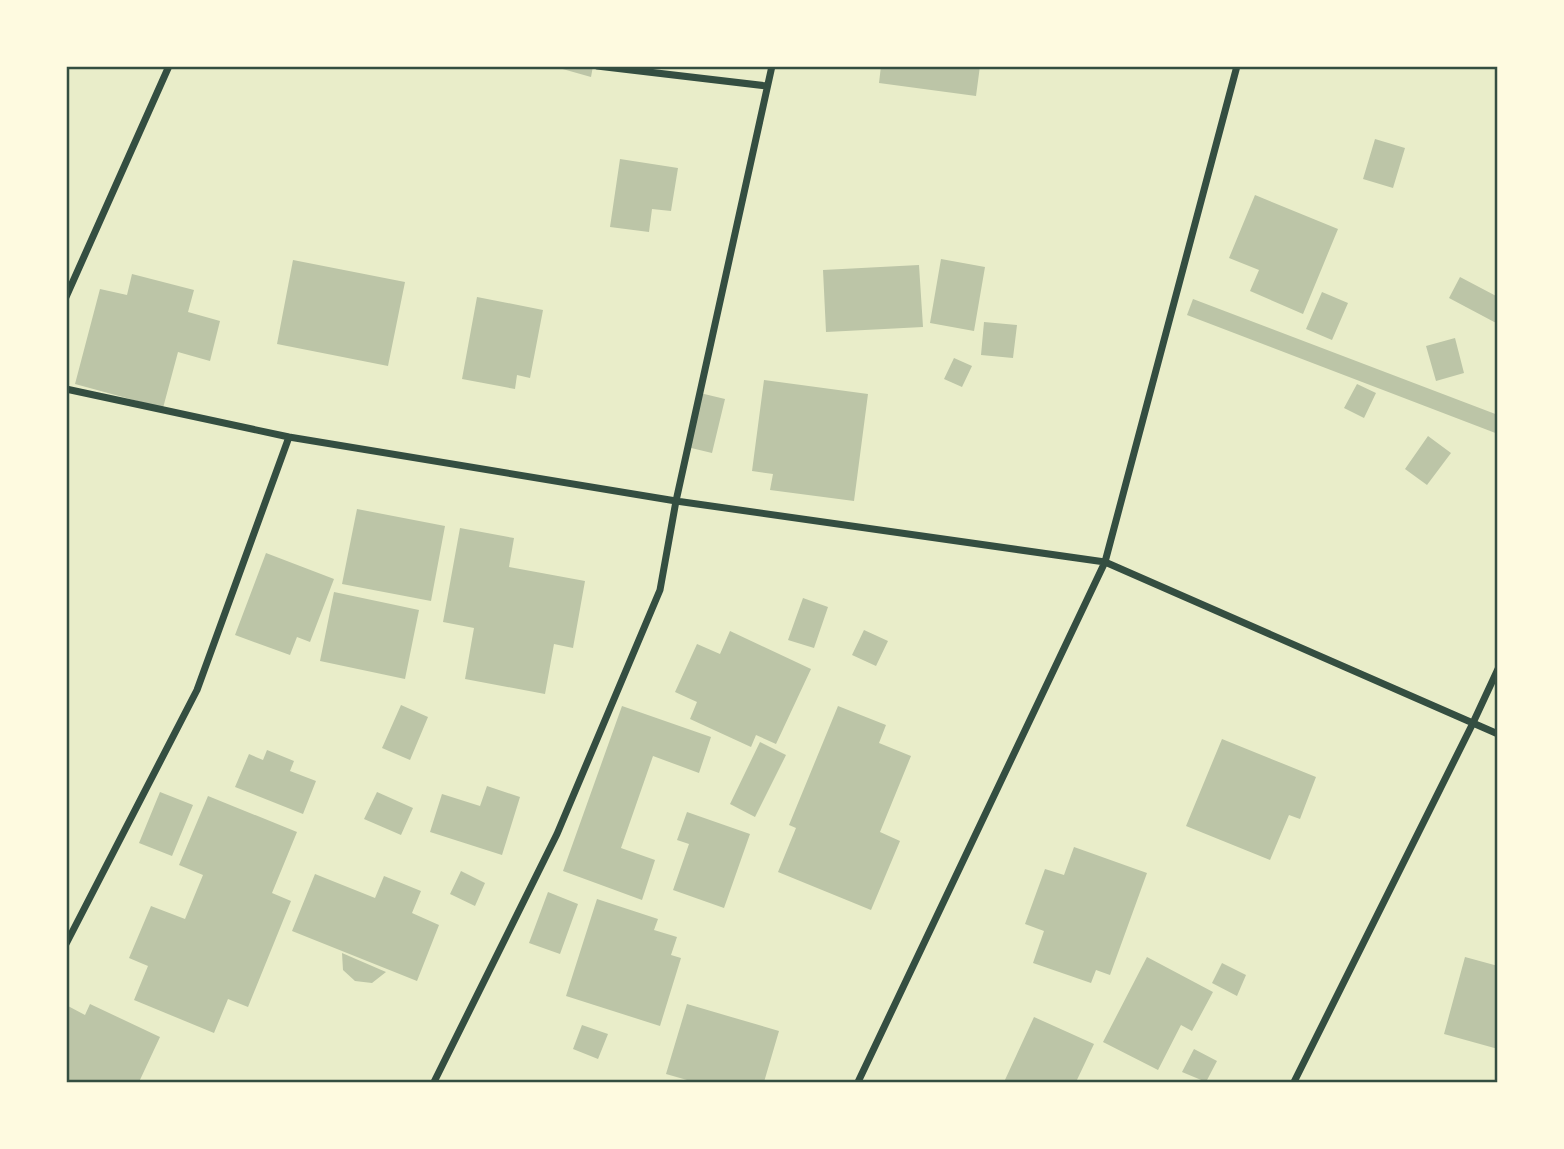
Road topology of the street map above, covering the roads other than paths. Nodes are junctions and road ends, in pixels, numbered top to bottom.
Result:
1 (169, 66) edge
2 (597, 66) edge
3 (772, 66) edge
4 (1237, 66) edge
5 (767, 86) junction
6 (66, 297) edge
7 (66, 389) edge
8 (289, 438) junction
9 (676, 501) junction
10 (1105, 562) junction
11 (1497, 669) edge
12 (1472, 725) junction
13 (1497, 734) edge
14 (66, 944) edge
15 (434, 1083) edge
16 (858, 1083) edge
17 (1294, 1083) edge

1 - 6 street
2 - 5 street
3 - 5 street
4 - 10 street
5 - 9 street
7 - 8 street
8 - 9 street
8 - 14 street
9 - 10 street
9 - 15 street
10 - 12 street
10 - 16 street
11 - 12 street
12 - 13 street
12 - 17 street

